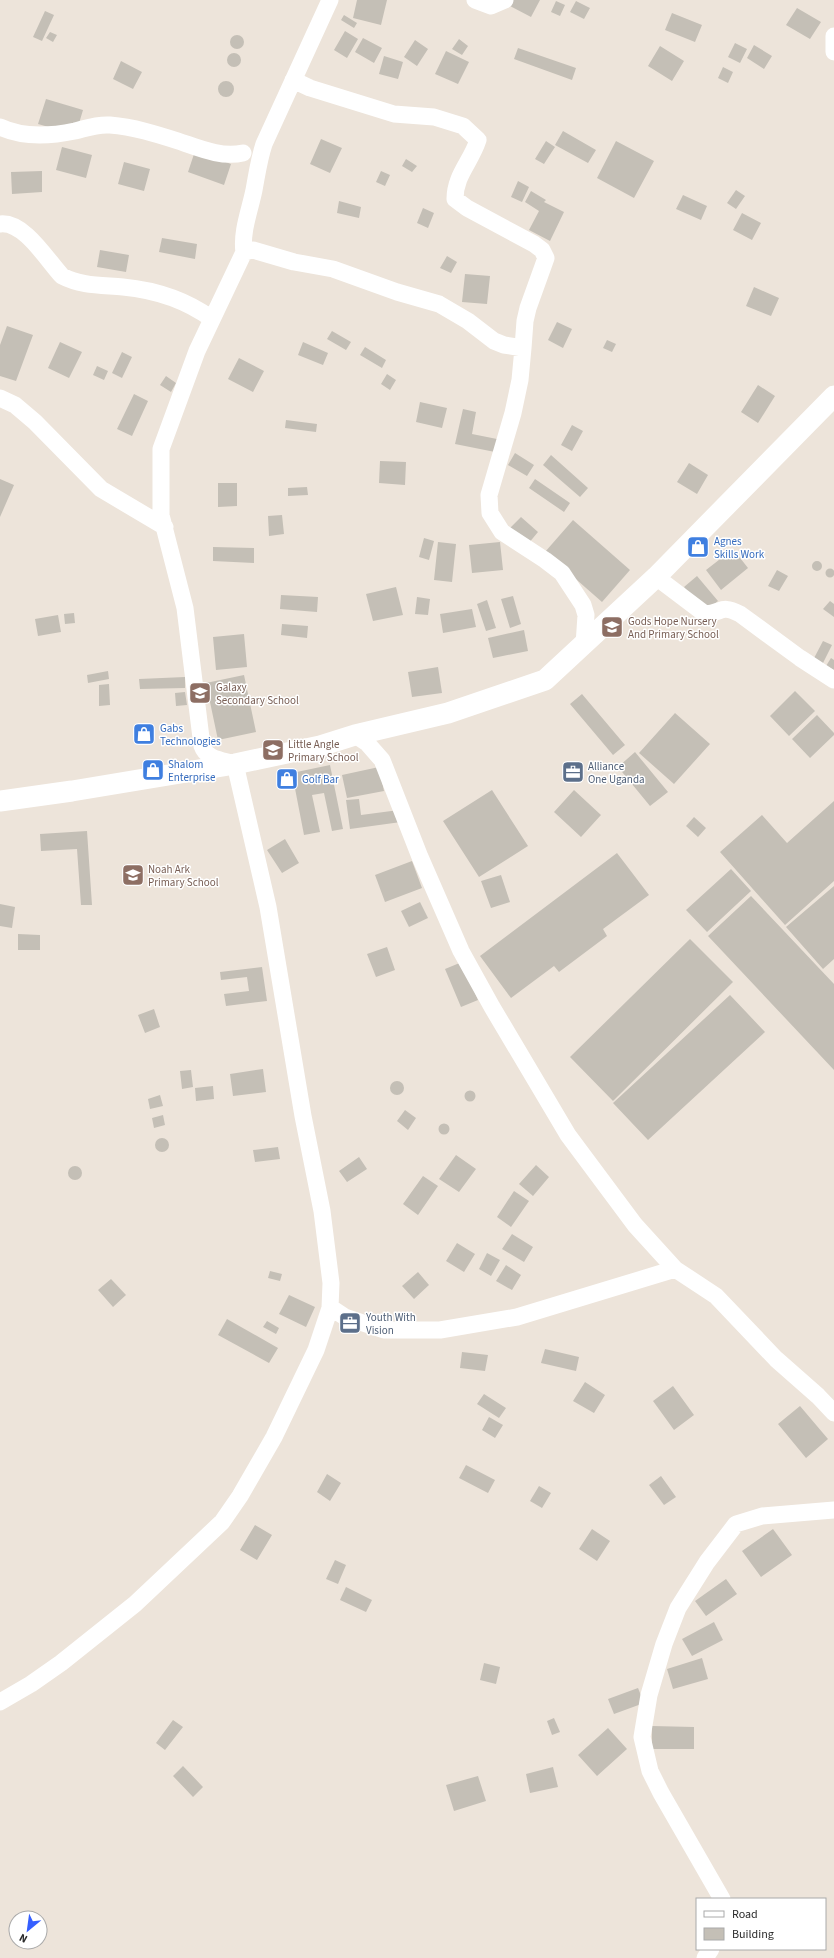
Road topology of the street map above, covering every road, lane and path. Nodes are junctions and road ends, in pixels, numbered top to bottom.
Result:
1 (330, 0) edge
2 (476, 0) edge
3 (505, 0) edge
4 (834, 36) edge
5 (834, 52) edge
6 (293, 80) junction
7 (0, 127) edge
8 (243, 153) dead end
9 (0, 224) edge
10 (244, 252) junction
11 (212, 319) junction
12 (523, 348) junction
13 (834, 396) edge
14 (0, 398) edge
15 (164, 527) junction
16 (656, 577) junction
17 (584, 645) junction
18 (834, 680) edge
19 (355, 735) junction
20 (235, 764) junction
21 (0, 801) edge
22 (675, 1269) junction
23 (330, 1307) junction
24 (834, 1414) edge
25 (834, 1510) edge
26 (0, 1702) edge
27 (721, 1898) edge

1 - 6 street
2 - 3 street
4 - 5 street
6 - 10 street
6 - 12 street
7 - 8 street
9 - 11 street
10 - 11 street
10 - 12 street
11 - 15 street
12 - 17 street
13 - 16 street
14 - 15 street
15 - 20 street
16 - 17 street
16 - 18 street
17 - 19 street
19 - 20 street
19 - 22 street
20 - 21 street
20 - 23 street
22 - 23 street
22 - 24 street
23 - 26 street
25 - 27 street

